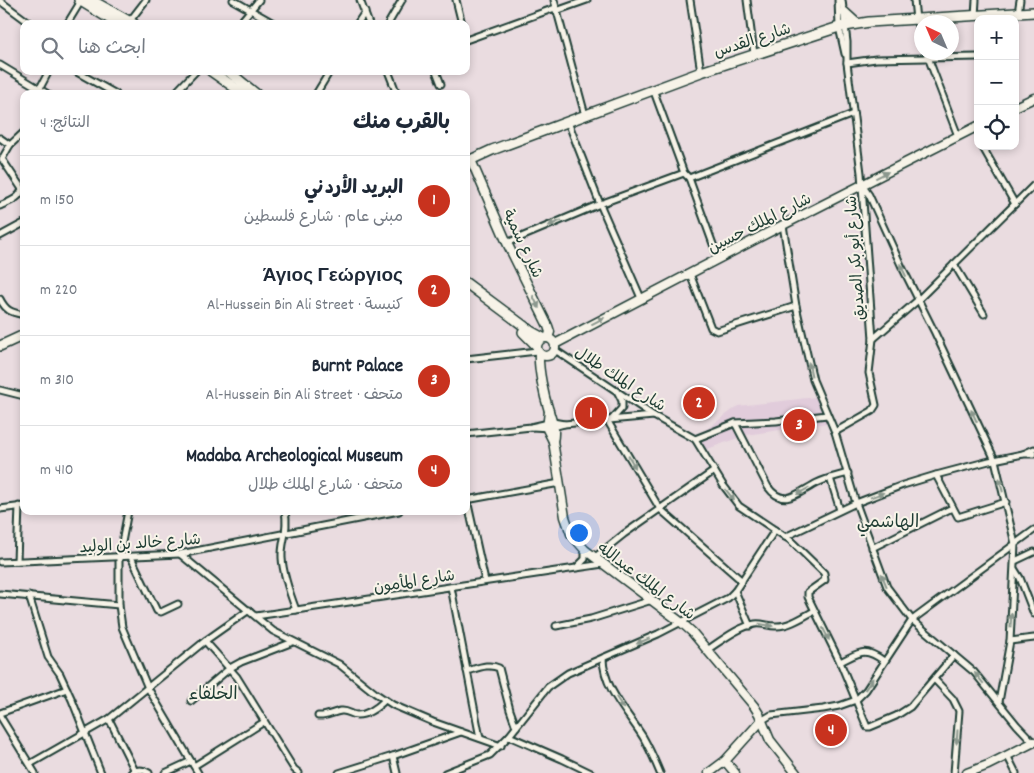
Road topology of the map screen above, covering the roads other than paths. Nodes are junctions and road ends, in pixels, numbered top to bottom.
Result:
1 (91, 0) edge
2 (146, 0) edge
3 (233, 0) edge
4 (259, 0) edge
5 (360, 0) edge
6 (402, 0) edge
7 (456, 0) edge
8 (554, 0) edge
9 (587, 0) edge
10 (690, 0) edge
11 (747, 0) edge
12 (838, 0) edge
13 (842, 0) edge
14 (914, 0) edge
15 (976, 0) edge
16 (1020, 0) edge
17 (0, 1) edge
18 (80, 1) edge
19 (556, 9) junction
20 (250, 10) junction
21 (365, 12) junction
22 (844, 12) junction
23 (1034, 12) edge
24 (1018, 13) junction
25 (916, 15) edge
26 (975, 15) edge
27 (989, 15) edge
28 (974, 16) edge
29 (959, 17) edge
30 (26, 20) edge
31 (69, 20) edge
32 (111, 20) edge
33 (127, 20) edge
34 (134, 20) edge
35 (242, 20) edge
36 (268, 20) edge
37 (360, 20) edge
38 (368, 20) edge
39 (390, 20) edge
40 (461, 20) edge
41 (914, 20) edge
42 (856, 23) junction
43 (842, 26) junction
44 (470, 39) edge
45 (754, 54) junction
46 (914, 56) edge
47 (959, 56) edge
48 (974, 57) edge
49 (929, 60) edge
50 (847, 61) junction
51 (0, 65) edge
52 (701, 72) junction
53 (47, 75) edge
54 (82, 75) edge
55 (192, 75) edge
56 (216, 75) edge
57 (233, 75) edge
58 (328, 75) edge
59 (390, 75) edge
60 (438, 75) edge
61 (441, 84) dead end
62 (40, 88) junction
63 (653, 89) junction
64 (43, 90) edge
65 (109, 90) edge
66 (178, 90) edge
67 (238, 90) edge
68 (251, 90) edge
69 (318, 90) edge
70 (395, 90) edge
71 (1034, 98) edge
72 (1019, 105) edge
73 (853, 114) junction
74 (584, 115) junction
75 (568, 122) junction
76 (974, 128) edge
77 (20, 136) edge
78 (958, 136) junction
79 (0, 138) edge
80 (10, 145) junction
81 (984, 150) edge
82 (470, 158) edge
83 (1, 160) edge
84 (470, 163) edge
85 (684, 173) junction
86 (689, 178) junction
87 (1034, 185) edge
88 (20, 186) edge
89 (862, 186) junction
90 (20, 192) edge
91 (600, 204) junction
92 (1015, 204) junction
93 (0, 206) edge
94 (20, 225) edge
95 (783, 225) junction
96 (0, 236) edge
97 (507, 243) junction
98 (718, 258) junction
99 (954, 264) junction
100 (690, 274) junction
101 (470, 287) edge
102 (470, 293) edge
103 (641, 298) junction
104 (0, 299) edge
105 (918, 300) junction
106 (796, 306) junction
107 (20, 314) edge
108 (984, 314) dead end
109 (20, 337) edge
110 (873, 339) junction
111 (541, 345) junction
112 (0, 346) edge
113 (555, 347) junction
114 (470, 358) edge
115 (0, 390) edge
116 (618, 392) junction
117 (20, 395) edge
118 (827, 415) junction
119 (654, 416) junction
120 (610, 420) junction
121 (735, 423) junction
122 (550, 425) junction
123 (835, 432) junction
124 (470, 434) edge
125 (695, 439) junction
126 (1034, 449) edge
127 (1023, 454) junction
128 (1034, 454) edge
129 (995, 460) junction
130 (714, 471) junction
131 (848, 472) junction
132 (936, 475) junction
133 (830, 478) junction
134 (560, 483) junction
135 (470, 499) edge
136 (1006, 502) junction
137 (856, 503) junction
138 (20, 506) edge
139 (952, 508) junction
140 (0, 509) edge
141 (660, 509) junction
142 (840, 510) junction
143 (470, 514) edge
144 (21, 515) edge
145 (127, 515) edge
146 (286, 515) edge
147 (379, 515) edge
148 (775, 530) junction
149 (1034, 530) edge
150 (286, 534) junction
151 (785, 537) junction
152 (1016, 544) junction
153 (872, 548) junction
154 (585, 550) junction
155 (1034, 552) edge
156 (180, 554) junction
157 (131, 557) junction
158 (120, 558) junction
159 (594, 558) junction
160 (1015, 560) junction
161 (17, 561) junction
162 (0, 562) edge
163 (603, 564) junction
164 (577, 567) junction
165 (1015, 570) junction
166 (484, 581) junction
167 (742, 581) junction
168 (451, 587) junction
169 (735, 591) junction
170 (0, 594) edge
171 (29, 596) junction
172 (652, 600) junction
173 (178, 604) dead end
174 (118, 605) junction
175 (249, 610) junction
176 (296, 610) junction
177 (814, 610) junction
178 (1034, 614) edge
179 (256, 616) junction
180 (912, 620) junction
181 (682, 622) junction
182 (556, 626) dead end
183 (750, 626) junction
184 (1034, 638) edge
185 (1010, 641) junction
186 (205, 642) junction
187 (293, 642) junction
188 (707, 650) junction
189 (954, 655) junction
190 (604, 658) junction
191 (884, 661) junction
192 (840, 662) junction
193 (230, 668) junction
194 (467, 671) junction
195 (935, 680) junction
196 (148, 688) junction
197 (66, 689) junction
198 (385, 700) junction
199 (856, 700) junction
200 (191, 701) dead end
201 (999, 702) junction
202 (0, 715) edge
203 (318, 716) dead end
204 (109, 718) junction
205 (761, 721) junction
206 (264, 722) junction
207 (2, 726) edge
208 (516, 727) junction
209 (461, 732) junction
210 (86, 733) junction
211 (509, 736) junction
212 (480, 738) junction
213 (1034, 742) edge
214 (501, 746) junction
215 (393, 756) junction
216 (1007, 756) junction
217 (725, 761) junction
218 (30, 764) junction
219 (192, 764) junction
220 (133, 772) edge
221 (35, 773) edge
222 (101, 773) edge
223 (149, 773) edge
224 (165, 773) edge
225 (198, 773) edge
226 (299, 773) edge
227 (339, 773) edge
228 (397, 773) edge
229 (445, 773) edge
230 (591, 773) edge
231 (660, 773) edge
232 (709, 773) edge
233 (735, 773) edge
234 (796, 773) edge
235 (954, 773) edge
236 (967, 773) edge
237 (1016, 773) edge

1 - 33 main road
2 - 34 street
3 - 20 street
4 - 20 street
5 - 21 street
6 - 39 street
7 - 40 street
8 - 19 street
9 - 19 street
10 - 52 street
11 - 45 street
12 - 43 street, شارع أبو بكر الصديق
13 - 22 street, شارع أبو بكر الصديق
14 - 25 street
15 - 26 street
16 - 24 street
17 - 30 street
18 - 31 street
18 - 32 main road
19 - 44 street
19 - 74 street
20 - 35 street
20 - 36 street
21 - 37 street
21 - 38 street
22 - 42 main road
22 - 43 street, شارع أبو بكر الصديق
23 - 24 main road, شارع القدس
24 - 27 main road, شارع القدس
28 - 29 main road, شارع القدس
41 - 42 main road, شارع القدس
42 - 43 main road, شارع القدس
43 - 45 main road, شارع القدس
43 - 50 street, شارع أبو بكر الصديق
45 - 52 main road, شارع القدس
46 - 50 street
47 - 48 street
49 - 78 street
50 - 73 street, شارع أبو بكر الصديق
51 - 62 street
52 - 63 main road, شارع القدس
53 - 62 street
54 - 65 street
55 - 66 street
56 - 67 main road
57 - 68 main road
58 - 69 street
59 - 70 street
60 - 61 street
62 - 64 street
63 - 74 main road, شارع القدس
63 - 85 street
71 - 72 main road
73 - 86 street
73 - 89 street, شارع أبو بكر الصديق
74 - 75 main road, شارع القدس
75 - 82 main road, شارع القدس
75 - 91 street
76 - 78 main road, شارع الملك حسين
77 - 80 street
89 -> 78 main road, شارع الملك حسين
79 - 80 street
80 - 83 street
81 - 92 street
83 - 88 street
84 - 97 main road, شارع سمية
85 - 86 street
85 - 91 street
86 - 98 street
87 - 92 street
89 - 95 main road, شارع الملك حسين
105 -> 89 street
89 - 110 street, شارع أبو بكر الصديق
90 - 93 street
91 -> 97 street
91 - 103 street
92 - 99 street
94 - 96 street
95 - 98 main road, شارع الملك حسين
95 - 106 street
97 -> 111 main road, شارع سمية
98 - 100 main road, شارع الملك حسين
99 - 105 street
99 - 108 street
100 - 103 main road, شارع الملك حسين
100 - 106 street
101 - 111 main road
102 - 111 main road
113 -> 103 main road, شارع الملك حسين
104 - 107 street
105 - 110 street
129 -> 105 street
118 -> 106 street
109 - 112 main road
110 - 123 street, شارع أبو بكر الصديق
111 - 113 main road
111 - 113 main road, شارع الملك حسين
111 - 114 street
111 - 122 main road
113 - 116 street, شارع الملك طلال
115 - 117 street
116 - 119 street, شارع الملك طلال
116 - 120 street
118 - 121 street
118 - 123 street
119 - 120 street
119 - 125 street, شارع الملك طلال
120 - 122 street
120 -> 141 street
121 - 125 street
133 -> 121 street
122 - 124 street
122 - 134 main road, شارع الملك عبدالله
123 - 131 street
125 - 130 street
126 - 127 street
127 - 128 street
127 - 129 street
129 - 132 street
136 -> 129 street
130 - 141 street
130 -> 148 street
131 - 133 street
131 - 137 street
137 -> 132 street
132 - 139 street
133 - 142 street
134 - 135 street
134 - 154 main road, شارع الملك عبدالله
136 - 139 street
136 - 152 street
137 - 142 street
137 - 153 street
138 - 140 street
139 - 153 street
141 - 159 street
141 - 167 street
142 - 151 street
143 - 166 street
144 - 161 street
145 - 158 street
146 - 150 street
147 - 150 street, شارع خالد بن الوليد
148 - 151 street
148 - 167 street
149 - 152 street
150 - 156 street, شارع خالد بن الوليد
150 - 176 street
151 - 177 street
152 - 160 street
152 - 180 street
180 -> 153 street
154 - 159 main road, شارع الملك عبدالله
154 - 164 street
155 - 160 street
156 - 157 street, شارع خالد بن الوليد
156 - 175 street
157 - 158 street, شارع خالد بن الوليد
157 - 173 street
158 - 161 street, شارع خالد بن الوليد
158 - 174 street
159 - 163 main road, شارع الملك عبدالله
160 - 165 street
161 - 162 street, شارع خالد بن الوليد
163 - 164 street, شارع المأمون
163 - 172 main road, شارع الملك عبدالله
164 - 166 street, شارع المأمون
165 - 178 street
185 -> 165 street
166 - 168 street, شارع المأمون
167 - 169 street
168 - 176 street, شارع المأمون
168 - 194 street
169 - 181 street
169 - 183 street
170 - 171 street
171 - 174 street
171 - 197 street
172 - 181 main road, شارع الملك عبدالله
172 - 182 street
174 - 196 street
175 - 179 street
175 - 186 street
176 - 179 street, شارع المأمون
183 -> 177 street
177 -> 192 street
179 - 187 street
180 - 189 street
180 - 191 street
181 - 188 main road, شارع الملك عبدالله
181 -> 190 street
183 - 188 street
184 - 185 street
185 - 201 street
186 - 193 street
186 - 196 street
187 - 193 street
187 - 198 street
188 - 205 main road, شارع الملك عبدالله
189 - 195 street
201 -> 189 street
190 - 208 street
190 -> 231 street
191 - 192 street
199 -> 191 street
192 - 199 street
193 - 200 street
193 - 206 street
194 - 208 street
194 - 212 street
195 - 199 street
195 -> 235 street
196 - 204 street
196 - 219 street
197 - 202 street
197 - 210 street
198 - 203 street
198 - 209 street
199 - 205 street
201 - 213 street
202 - 207 street
204 - 210 street
204 - 220 street
205 - 217 main road
205 - 234 main road, شارع الملك عبدالله
206 - 219 street
206 - 226 street
207 - 218 street
208 - 211 street
209 - 212 street
209 - 215 street
210 - 218 street
210 - 222 street
211 - 214 street
211 - 230 street
212 - 214 street
213 - 216 main road
214 - 229 street
215 - 227 street
215 - 228 street
216 - 236 main road
216 - 237 street
217 - 232 main road
217 - 233 main road
218 - 221 street
219 - 224 street
219 - 225 street
220 - 223 street

